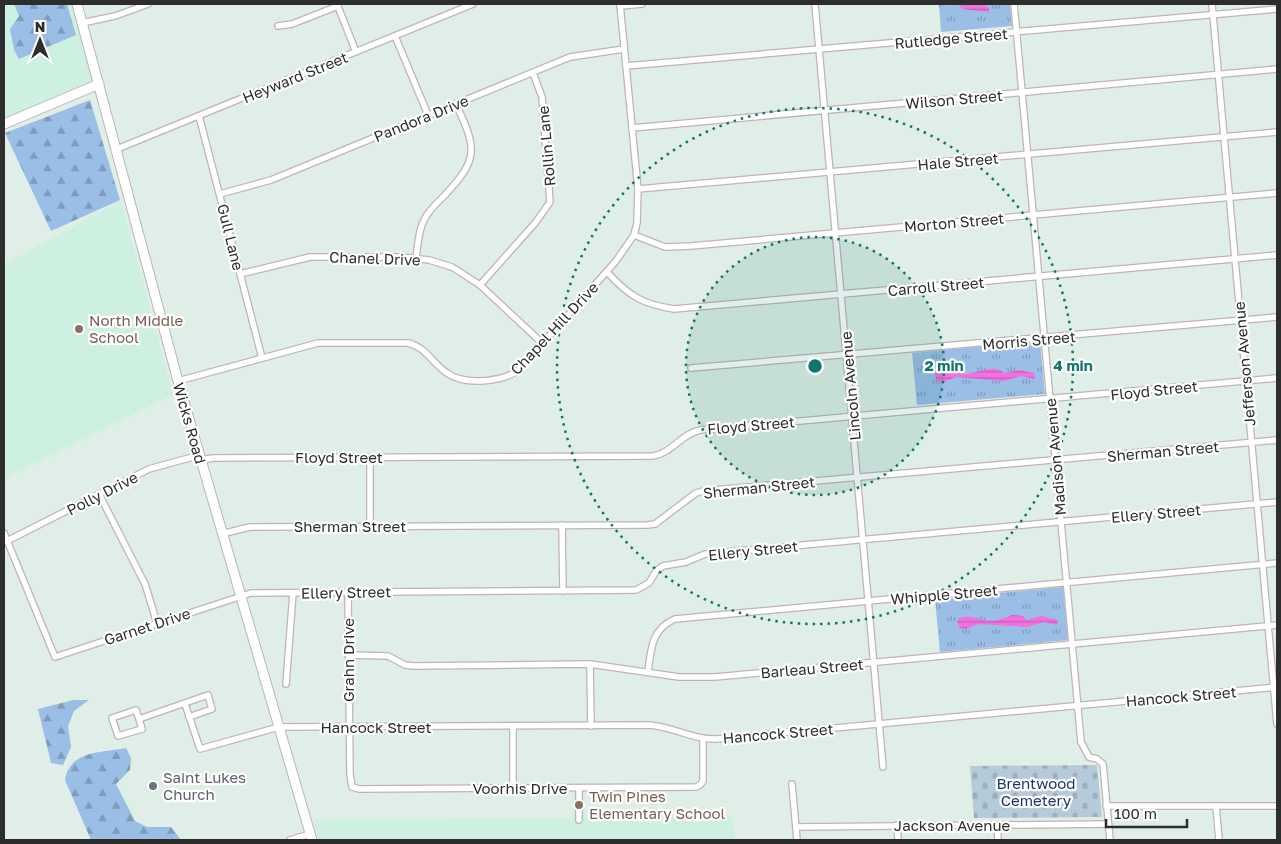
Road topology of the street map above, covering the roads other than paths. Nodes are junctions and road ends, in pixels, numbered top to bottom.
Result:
1 (77, 4) edge
2 (147, 4) edge
3 (473, 4) edge
4 (642, 4) edge
5 (815, 4) edge
6 (1014, 4) edge
7 (1212, 4) edge
8 (338, 5) edge
9 (620, 5) edge
10 (1277, 9) edge
11 (1213, 15) junction
12 (82, 22) junction
13 (278, 26) dead end
14 (1016, 32) junction
15 (395, 36) junction
16 (819, 49) junction
17 (624, 50) junction
18 (356, 52) junction
19 (626, 66) junction
20 (1277, 69) edge
21 (533, 72) junction
22 (1218, 75) junction
23 (99, 84) junction
24 (1021, 93) junction
25 (456, 104) junction
26 (825, 110) junction
27 (428, 115) junction
28 (199, 116) junction
29 (4, 124) edge
30 (632, 128) junction
31 (1277, 132) edge
32 (1224, 136) junction
33 (116, 148) junction
34 (1027, 155) junction
35 (830, 172) junction
36 (638, 189) junction
37 (1277, 193) edge
38 (220, 194) junction
39 (1229, 197) junction
40 (1032, 216) junction
41 (835, 233) junction
42 (634, 235) junction
43 (1277, 255) edge
44 (416, 258) junction
45 (1235, 259) junction
46 (607, 272) junction
47 (240, 274) junction
48 (1038, 277) junction
49 (480, 285) junction
50 (841, 294) junction
51 (1277, 317) edge
52 (1240, 320) junction
53 (1044, 338) junction
54 (542, 343) junction
55 (847, 355) junction
56 (262, 358) junction
57 (691, 368) dead end
58 (1277, 378) edge
59 (178, 381) junction
60 (1246, 381) junction
61 (1049, 400) junction
62 (853, 416) junction
63 (1277, 440) edge
64 (1252, 442) junction
65 (200, 457) junction
66 (370, 457) junction
67 (1056, 460) junction
68 (858, 477) junction
69 (99, 494) junction
70 (1277, 502) edge
71 (1257, 504) junction
72 (1061, 522) junction
73 (370, 525) junction
74 (562, 525) junction
75 (4, 533) edge
76 (221, 534) junction
77 (864, 540) junction
78 (7, 541) junction
79 (1277, 563) edge
80 (1263, 564) junction
81 (1066, 583) junction
82 (563, 591) junction
83 (348, 592) junction
84 (293, 593) junction
85 (239, 596) junction
86 (869, 601) junction
87 (157, 623) junction
88 (1277, 625) edge
89 (1268, 626) junction
90 (1072, 645) junction
91 (348, 655) junction
92 (874, 663) junction
93 (590, 664) junction
94 (648, 672) junction
95 (286, 684) dead end
96 (1276, 687) edge
97 (185, 704) junction
98 (1077, 706) junction
99 (190, 717) junction
100 (139, 719) junction
101 (880, 724) junction
102 (1277, 724) edge
103 (590, 726) junction
104 (279, 727) junction
105 (350, 727) junction
106 (513, 727) junction
107 (703, 740) junction
108 (883, 768) dead end
109 (792, 784) dead end
110 (352, 787) joint
111 (513, 788) junction
112 (579, 788) junction
113 (1106, 806) junction
114 (1216, 806) junction
115 (1277, 806) edge
116 (579, 820) dead end
117 (1108, 824) junction
118 (997, 825) junction
119 (897, 826) junction
120 (796, 827) junction
121 (311, 837) edge
122 (290, 840) edge
123 (797, 840) edge
124 (898, 840) edge
125 (998, 840) edge
126 (1110, 840) edge
127 (1220, 840) edge

1 - 12 main road, Wicks Road
2 - 12 street
3 - 15 street, Heyward Street
4 - 9 street
5 - 16 street, Lincoln Avenue
6 - 14 street, Madison Avenue
7 - 11 street, Jefferson Avenue
8 - 13 street
8 - 18 street
9 - 17 street, Chapel Hill Drive
10 - 11 street, Rutledge Street
11 - 14 street, Rutledge Street
11 - 22 street, Jefferson Avenue
12 - 23 main road, Wicks Road
14 - 16 street, Rutledge Street
14 - 24 street, Madison Avenue
15 - 18 street, Heyward Street
15 - 27 street
16 - 19 street, Rutledge Street
16 - 26 street, Lincoln Avenue
17 - 19 street, Chapel Hill Drive
17 - 21 street, Pandora Drive
18 - 28 street, Heyward Street
19 - 30 street, Chapel Hill Drive
20 - 22 street, Wilson Street
21 - 25 street, Pandora Drive
21 - 49 street, Rollin Lane
22 - 24 street, Wilson Street
22 - 32 street, Jefferson Avenue
23 - 29 main road
23 - 33 main road, Wicks Road
24 - 26 street, Wilson Street
24 - 34 street, Madison Avenue
25 - 27 street, Pandora Drive
25 - 44 street
26 - 30 street, Wilson Street
26 - 35 street, Lincoln Avenue
27 - 38 street, Pandora Drive
28 - 33 street, Heyward Street
28 - 38 street, Gull Lane
30 - 36 street, Chapel Hill Drive
31 - 32 street, Hale Street
32 - 34 street, Hale Street
32 - 39 street, Jefferson Avenue
33 - 59 main road, Wicks Road
34 - 35 street, Hale Street
34 - 40 street, Madison Avenue
35 - 36 street, Hale Street
35 - 41 street, Lincoln Avenue
36 - 42 street, Chapel Hill Drive
37 - 39 street, Morton Street
38 - 47 street, Gull Lane
39 - 40 street, Morton Street
39 - 45 street, Jefferson Avenue
40 - 41 street, Morton Street
40 - 48 street, Madison Avenue
41 - 42 street, Morton Street
41 - 50 street, Lincoln Avenue
42 - 46 street, Chapel Hill Drive
43 - 45 street, Carroll Street
44 - 47 street, Chanel Drive
44 - 49 street, Chanel Drive
45 - 48 street, Carroll Street
45 - 52 street, Jefferson Avenue
46 - 50 street, Carroll Street
46 - 54 street, Chapel Hill Drive
47 - 56 street, Gull Lane
48 - 50 street, Carroll Street
48 - 53 street, Madison Avenue
49 - 54 street, Chanel Drive
50 - 55 street, Lincoln Avenue
51 - 52 street, Morris Street
52 - 53 street, Morris Street
52 - 60 street, Jefferson Avenue
53 - 55 street, Morris Street
53 - 61 street, Madison Avenue
54 - 56 street, Chapel Hill Drive
55 - 57 street, Morris Street
55 - 62 street, Lincoln Avenue
56 - 59 street, Chapel Hill Drive
58 - 60 street, Floyd Street
59 - 65 main road, Wicks Road
60 - 61 street, Floyd Street
60 - 64 street, Jefferson Avenue
61 - 62 street, Floyd Street
61 - 67 street, Madison Avenue
62 - 66 street, Floyd Street
62 - 68 street, Lincoln Avenue
63 - 64 street, Sherman Street
64 - 67 street, Sherman Street
64 - 71 street, Jefferson Avenue
65 - 66 street, Floyd Street
65 - 69 street, Polly Drive
65 - 76 main road, Wicks Road
66 - 73 street
67 - 68 street, Sherman Street
67 - 72 street, Madison Avenue
68 - 74 street, Sherman Street
68 - 77 street, Lincoln Avenue
69 - 78 street, Polly Drive
69 - 87 street
70 - 71 street, Ellery Street
71 - 72 street, Ellery Street
71 - 80 street, Jefferson Avenue
72 - 77 street, Ellery Street
72 - 81 street, Madison Avenue
73 - 74 street, Sherman Street
73 - 76 street, Sherman Street
74 - 82 street
75 - 78 street
76 - 85 main road, Wicks Road
77 - 82 street, Ellery Street
77 - 86 street, Lincoln Avenue
78 - 87 street, Garnet Drive
79 - 80 street, Whipple Street
80 - 81 street, Whipple Street
80 - 89 street, Jefferson Avenue
81 - 86 street, Whipple Street
81 - 90 street, Madison Avenue
82 - 83 street, Ellery Street
83 - 84 street, Ellery Street
83 - 91 street, Grahn Drive
84 - 85 street, Ellery Street
84 - 95 street
85 - 87 street, Garnet Drive
85 - 104 main road, Wicks Road
86 - 92 street, Lincoln Avenue
86 - 94 street, Whipple Street
88 - 89 street, Barleau Street
89 - 90 street, Barleau Street
89 - 96 street, Jefferson Avenue
90 - 92 street, Barleau Street
90 - 98 street, Madison Avenue
91 - 93 street, Barleau Street
91 - 105 street, Grahn Drive
92 - 94 street, Barleau Street
92 - 101 street, Lincoln Avenue
93 - 94 street, Barleau Street
93 - 103 street
96 - 98 street, Hancock Street
96 - 102 street, Jefferson Avenue
97 - 99 street
97 - 99 street
97 - 100 street
98 - 101 street, Hancock Street
98 - 113 street, Madison Avenue
99 - 104 street, Hancock Street
100 - 100 street
101 - 107 street, Hancock Street
101 - 108 street, Lincoln Avenue
103 - 106 street, Hancock Street
103 - 107 street, Hancock Street
104 - 105 street, Hancock Street
104 - 121 main road, Wicks Road
105 - 106 street, Hancock Street
105 - 110 street, Grahn Drive
106 - 111 street
107 - 112 street, Voorhis Drive
109 - 120 street
110 - 111 street, Voorhis Drive
111 - 112 street, Voorhis Drive
112 - 116 street
113 - 114 street
113 - 117 street, Madison Avenue
114 - 115 street
114 - 127 street
117 - 118 street, Jackson Avenue
117 - 126 street, Madison Avenue
118 - 119 street, Jackson Avenue
118 - 125 street
119 - 120 street, Jackson Avenue
119 - 124 street
120 - 123 street
121 - 122 street

